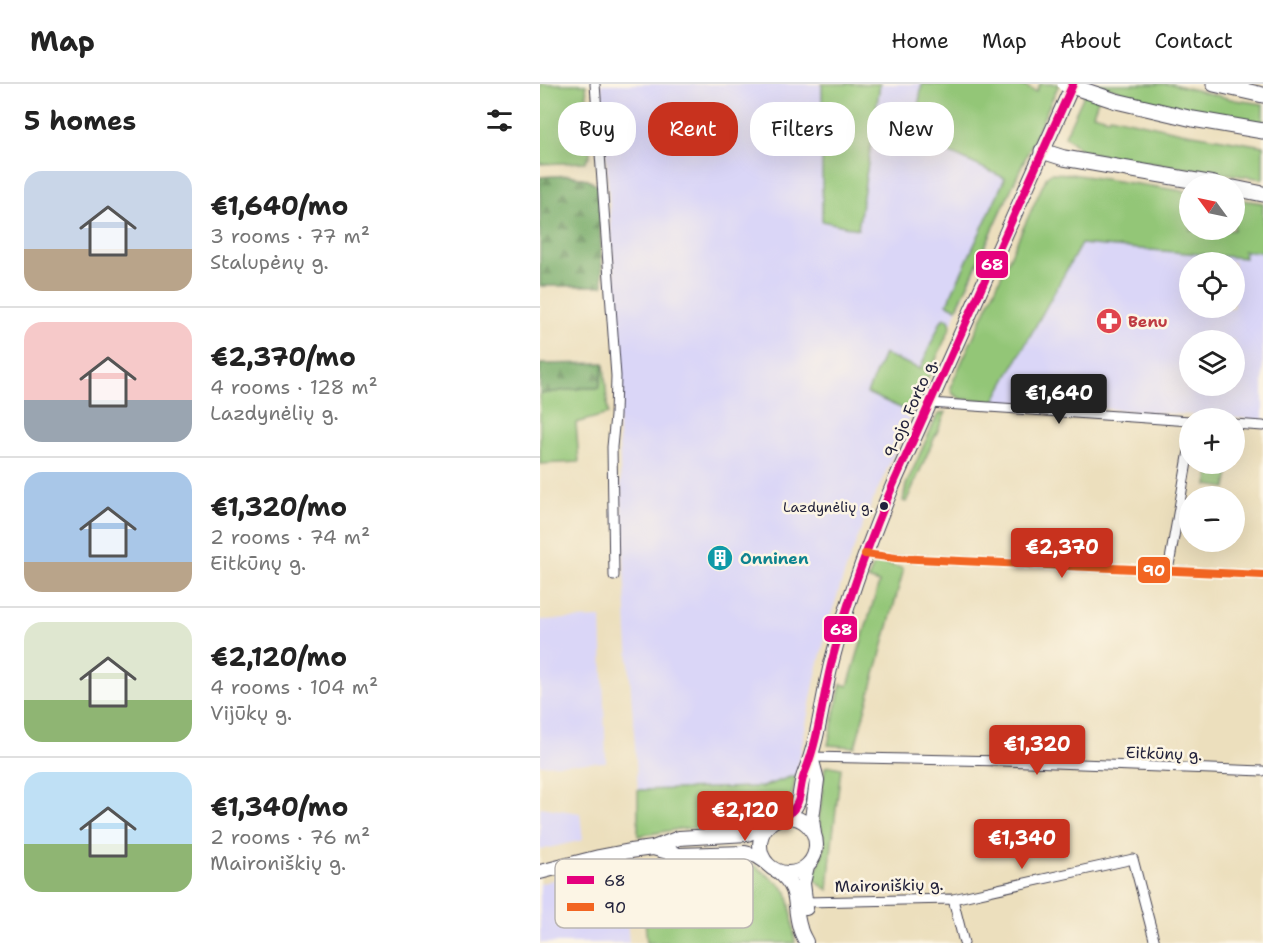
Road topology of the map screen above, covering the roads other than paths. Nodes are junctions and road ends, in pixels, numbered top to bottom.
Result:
1 (595, 84) edge
2 (1065, 84) edge
3 (1073, 84) edge
4 (1214, 84) edge
5 (1263, 95) edge
6 (1263, 131) edge
7 (1042, 151) junction
8 (1179, 178) edge
9 (1245, 190) edge
10 (1260, 192) edge
11 (930, 403) junction
12 (1179, 419) edge
13 (1245, 425) edge
14 (1263, 426) edge
15 (1185, 474) edge
16 (865, 554) junction
17 (1168, 571) junction
18 (1263, 575) edge
19 (614, 576) dead end
20 (812, 757) junction
21 (1263, 771) edge
22 (786, 817) junction
23 (769, 825) junction
24 (814, 834) junction
25 (653, 848) junction
26 (591, 859) edge
27 (766, 862) junction
28 (807, 866) junction
29 (555, 868) edge
30 (778, 871) junction
31 (540, 872) edge
32 (953, 899) junction
33 (801, 900) junction
34 (806, 943) edge
35 (964, 943) edge
36 (1155, 943) edge

1 - 19 street
2 - 6 main road, bridge
3 - 7 main road, 9-ojo Forto g.
4 - 5 main road
7 - 8 main road
7 - 11 main road, 9-ojo Forto g.
9 - 10 main road
11 - 12 street
11 - 16 main road, 9-ojo Forto g.
13 - 14 street
15 - 17 street
16 - 17 street
16 - 20 main road, 9-ojo Forto g.
17 - 18 street
20 - 21 street, Eitkūnų g.
20 - 22 main road, 9-ojo Forto g.
20 - 24 main road, 9-ojo Forto g.
22 - 23 main road
22 - 24 main road
23 - 25 main road
23 - 27 main road
24 - 28 main road
25 - 26 main road
25 - 27 main road
27 - 30 main road
28 - 30 main road
28 - 33 main road
29 - 31 main road
30 - 33 main road
32 - 33 street, Maironiškių g.
32 - 35 street
32 - 36 street, Maironiškių g.
33 - 34 main road

